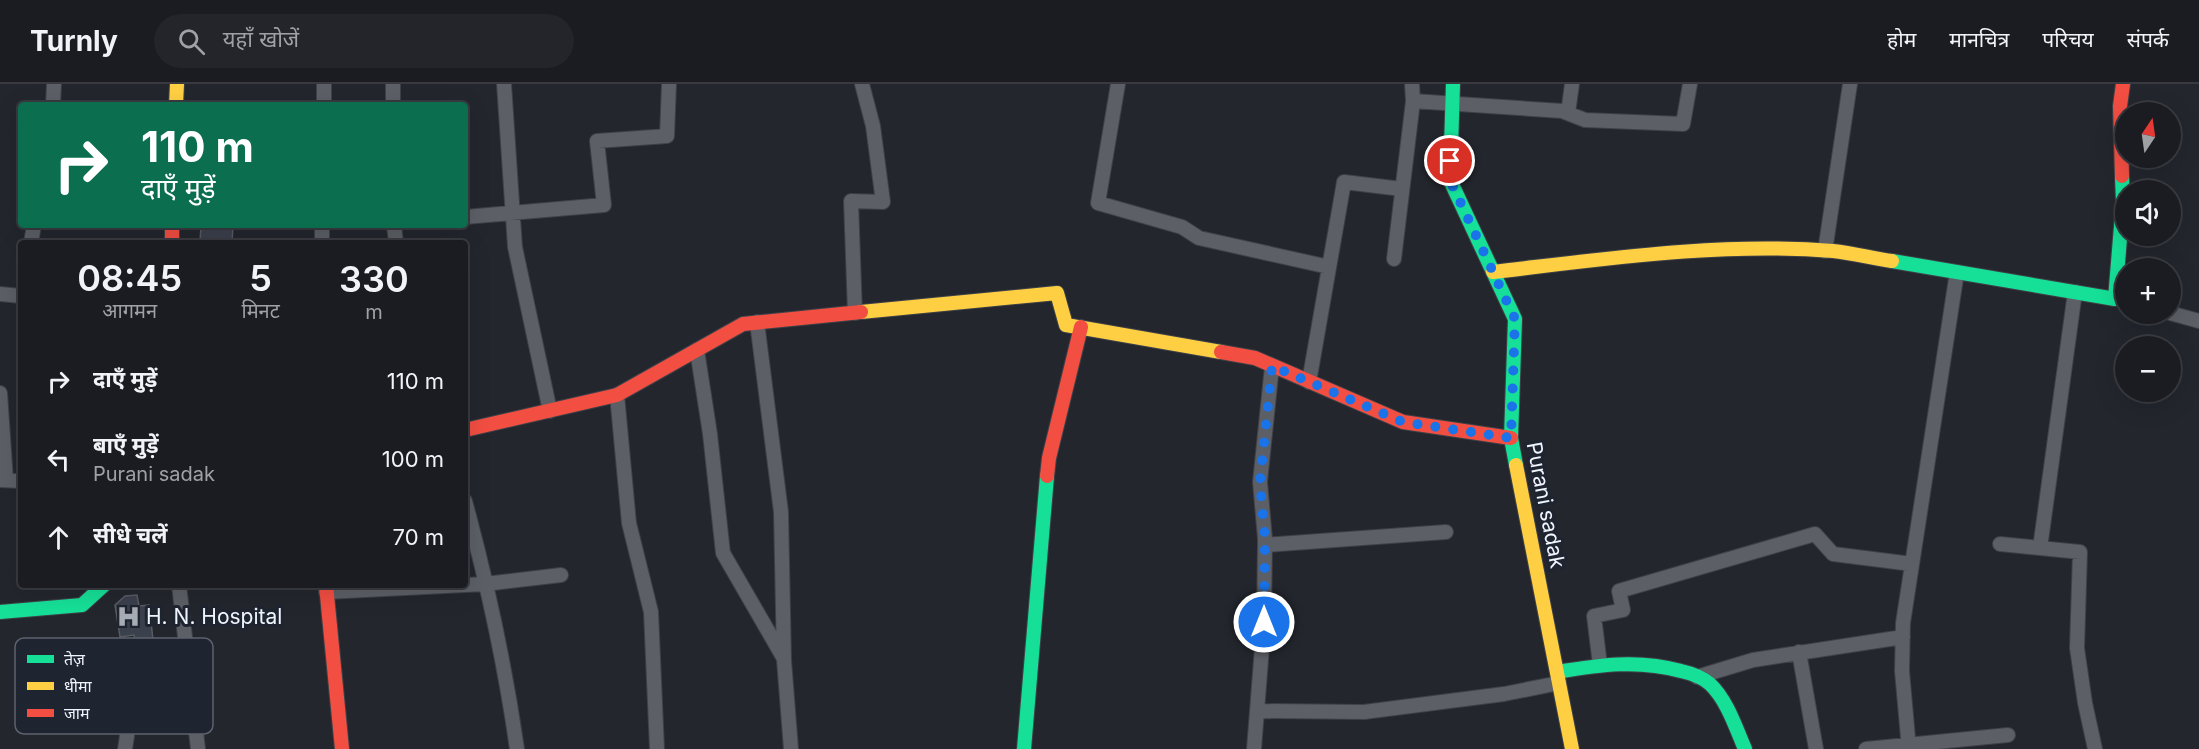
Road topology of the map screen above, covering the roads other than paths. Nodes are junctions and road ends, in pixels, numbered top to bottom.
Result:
1 (54, 84) edge
2 (177, 84) edge
3 (393, 84) edge
4 (504, 84) edge
5 (669, 84) edge
6 (862, 84) edge
7 (1118, 84) edge
8 (1412, 84) edge
9 (1453, 84) edge
10 (1572, 84) edge
11 (1690, 84) edge
12 (1850, 84) edge
13 (2123, 84) edge
14 (324, 85) edge
15 (1413, 101) junction
16 (53, 102) edge
17 (176, 102) edge
18 (324, 102) edge
19 (393, 102) edge
20 (1452, 104) junction
21 (1568, 113) junction
22 (1402, 189) junction
23 (513, 212) junction
24 (468, 217) edge
25 (1825, 250) junction
26 (2121, 258) edge
27 (1394, 259) dead end
28 (1329, 267) junction
29 (1493, 272) junction
30 (1957, 272) junction
31 (2075, 292) junction
32 (0, 294) edge
33 (18, 296) edge
34 (2115, 300) edge
35 (855, 313) junction
36 (2181, 316) edge
37 (2199, 321) edge
38 (757, 322) junction
39 (1081, 327) junction
40 (697, 350) junction
41 (1272, 366) junction
42 (1309, 381) junction
43 (0, 393) edge
44 (616, 395) junction
45 (550, 411) junction
46 (468, 429) edge
47 (1511, 438) junction
48 (3, 480) edge
49 (18, 481) edge
50 (468, 513) edge
51 (1446, 532) dead end
52 (1264, 544) junction
53 (2000, 544) dead end
54 (2040, 548) junction
55 (1912, 564) junction
56 (561, 575) dead end
57 (468, 584) edge
58 (485, 584) junction
59 (101, 588) edge
60 (179, 588) edge
61 (326, 588) edge
62 (0, 612) edge
63 (1903, 636) junction
64 (185, 638) edge
65 (1799, 652) junction
66 (784, 660) junction
67 (1600, 665) junction
68 (1697, 677) junction
69 (1558, 678) junction
70 (1257, 711) junction
71 (196, 734) edge
72 (2008, 735) dead end
73 (1909, 747) edge
74 (198, 749) edge
75 (342, 749) edge
76 (517, 749) edge
77 (657, 749) edge
78 (792, 749) edge
79 (1024, 749) edge
80 (1254, 749) edge
81 (1572, 749) edge
82 (1745, 749) edge
83 (1816, 749) edge
84 (1866, 749) edge
85 (2095, 749) edge

1 - 16 street
2 - 17 street
3 - 19 street
4 - 23 street
5 - 23 street
6 - 35 street
7 - 28 street
8 - 15 street
9 - 20 street, Purani sadak
10 - 21 street
11 - 21 street
12 - 25 street
13 - 26 street
14 - 18 street
15 - 20 street
15 - 22 street
20 - 21 street
20 - 29 street, Purani sadak
22 - 27 street
22 - 28 street
23 - 24 street
23 - 45 street
25 - 29 street
25 - 30 street
28 - 42 street
29 - 47 street, Purani sadak
30 - 31 street
30 - 55 street
31 - 34 street
31 - 54 street
32 - 33 street
35 - 38 street
35 - 39 street
36 - 37 street
38 - 40 street
38 - 66 street
39 - 41 street
39 - 79 street
40 - 44 street
40 - 66 street
41 - 42 street
41 - 52 street
42 - 47 street
43 - 48 street
44 - 45 street
44 - 77 street
45 - 46 street
47 - 69 street, Purani sadak
48 - 49 street
50 - 58 street
51 - 52 street
52 - 70 street
53 - 54 street
54 - 85 street
55 - 63 street
55 - 67 street
56 - 58 street
57 - 58 street
58 - 76 street
59 - 62 street
60 - 64 street
61 - 75 street
63 - 65 street
63 - 73 street
65 - 68 street
65 - 83 street
66 - 78 street
67 - 68 street
67 - 69 street
68 - 82 street
69 - 70 street
69 - 81 street, Purani sadak
70 - 80 street
71 - 74 street
72 - 73 street
73 - 84 street

